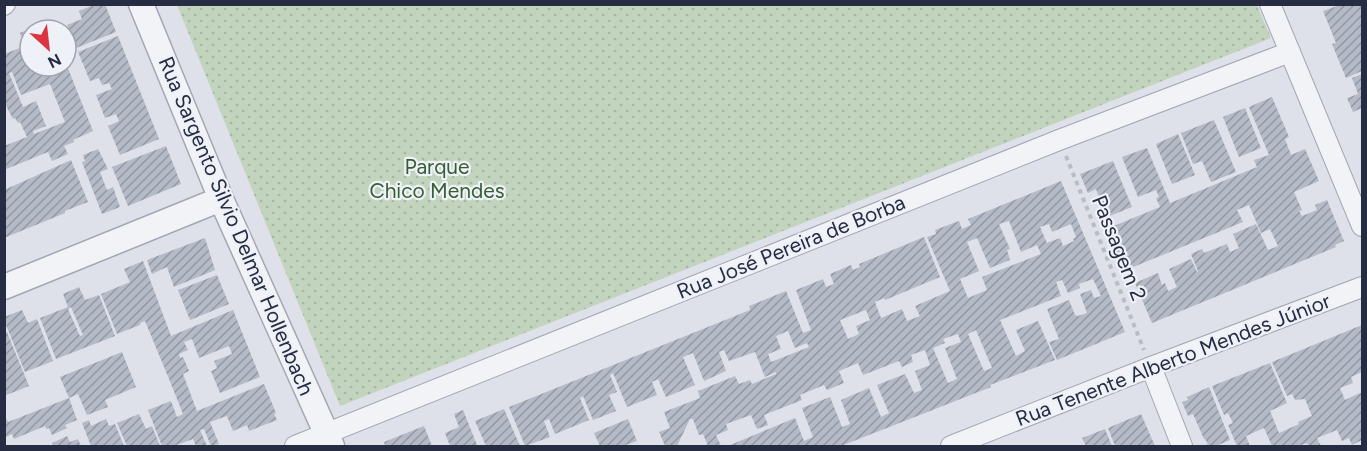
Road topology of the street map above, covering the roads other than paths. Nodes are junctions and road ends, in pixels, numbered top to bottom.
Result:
1 (141, 4) edge
2 (1270, 4) edge
3 (1290, 52) junction
4 (221, 199) junction
5 (1362, 226) edge
6 (4, 287) edge
7 (1362, 287) edge
8 (1151, 367) junction
9 (329, 440) edge
10 (295, 447) edge
11 (951, 447) edge
12 (1182, 447) edge

1 - 4 street, Rua Sargento Silvio Delmar Hollenbach
2 - 3 street
3 - 5 street
3 - 9 street, Rua José Pereira de Borba
4 - 6 street
4 - 9 street, Rua Sargento Silvio Delmar Hollenbach
7 - 8 street, Rua Tenente Alberto Mendes Júnior
8 - 11 street, Rua Tenente Alberto Mendes Júnior
8 - 12 street
9 - 10 street, Rua José Pereira de Borba

